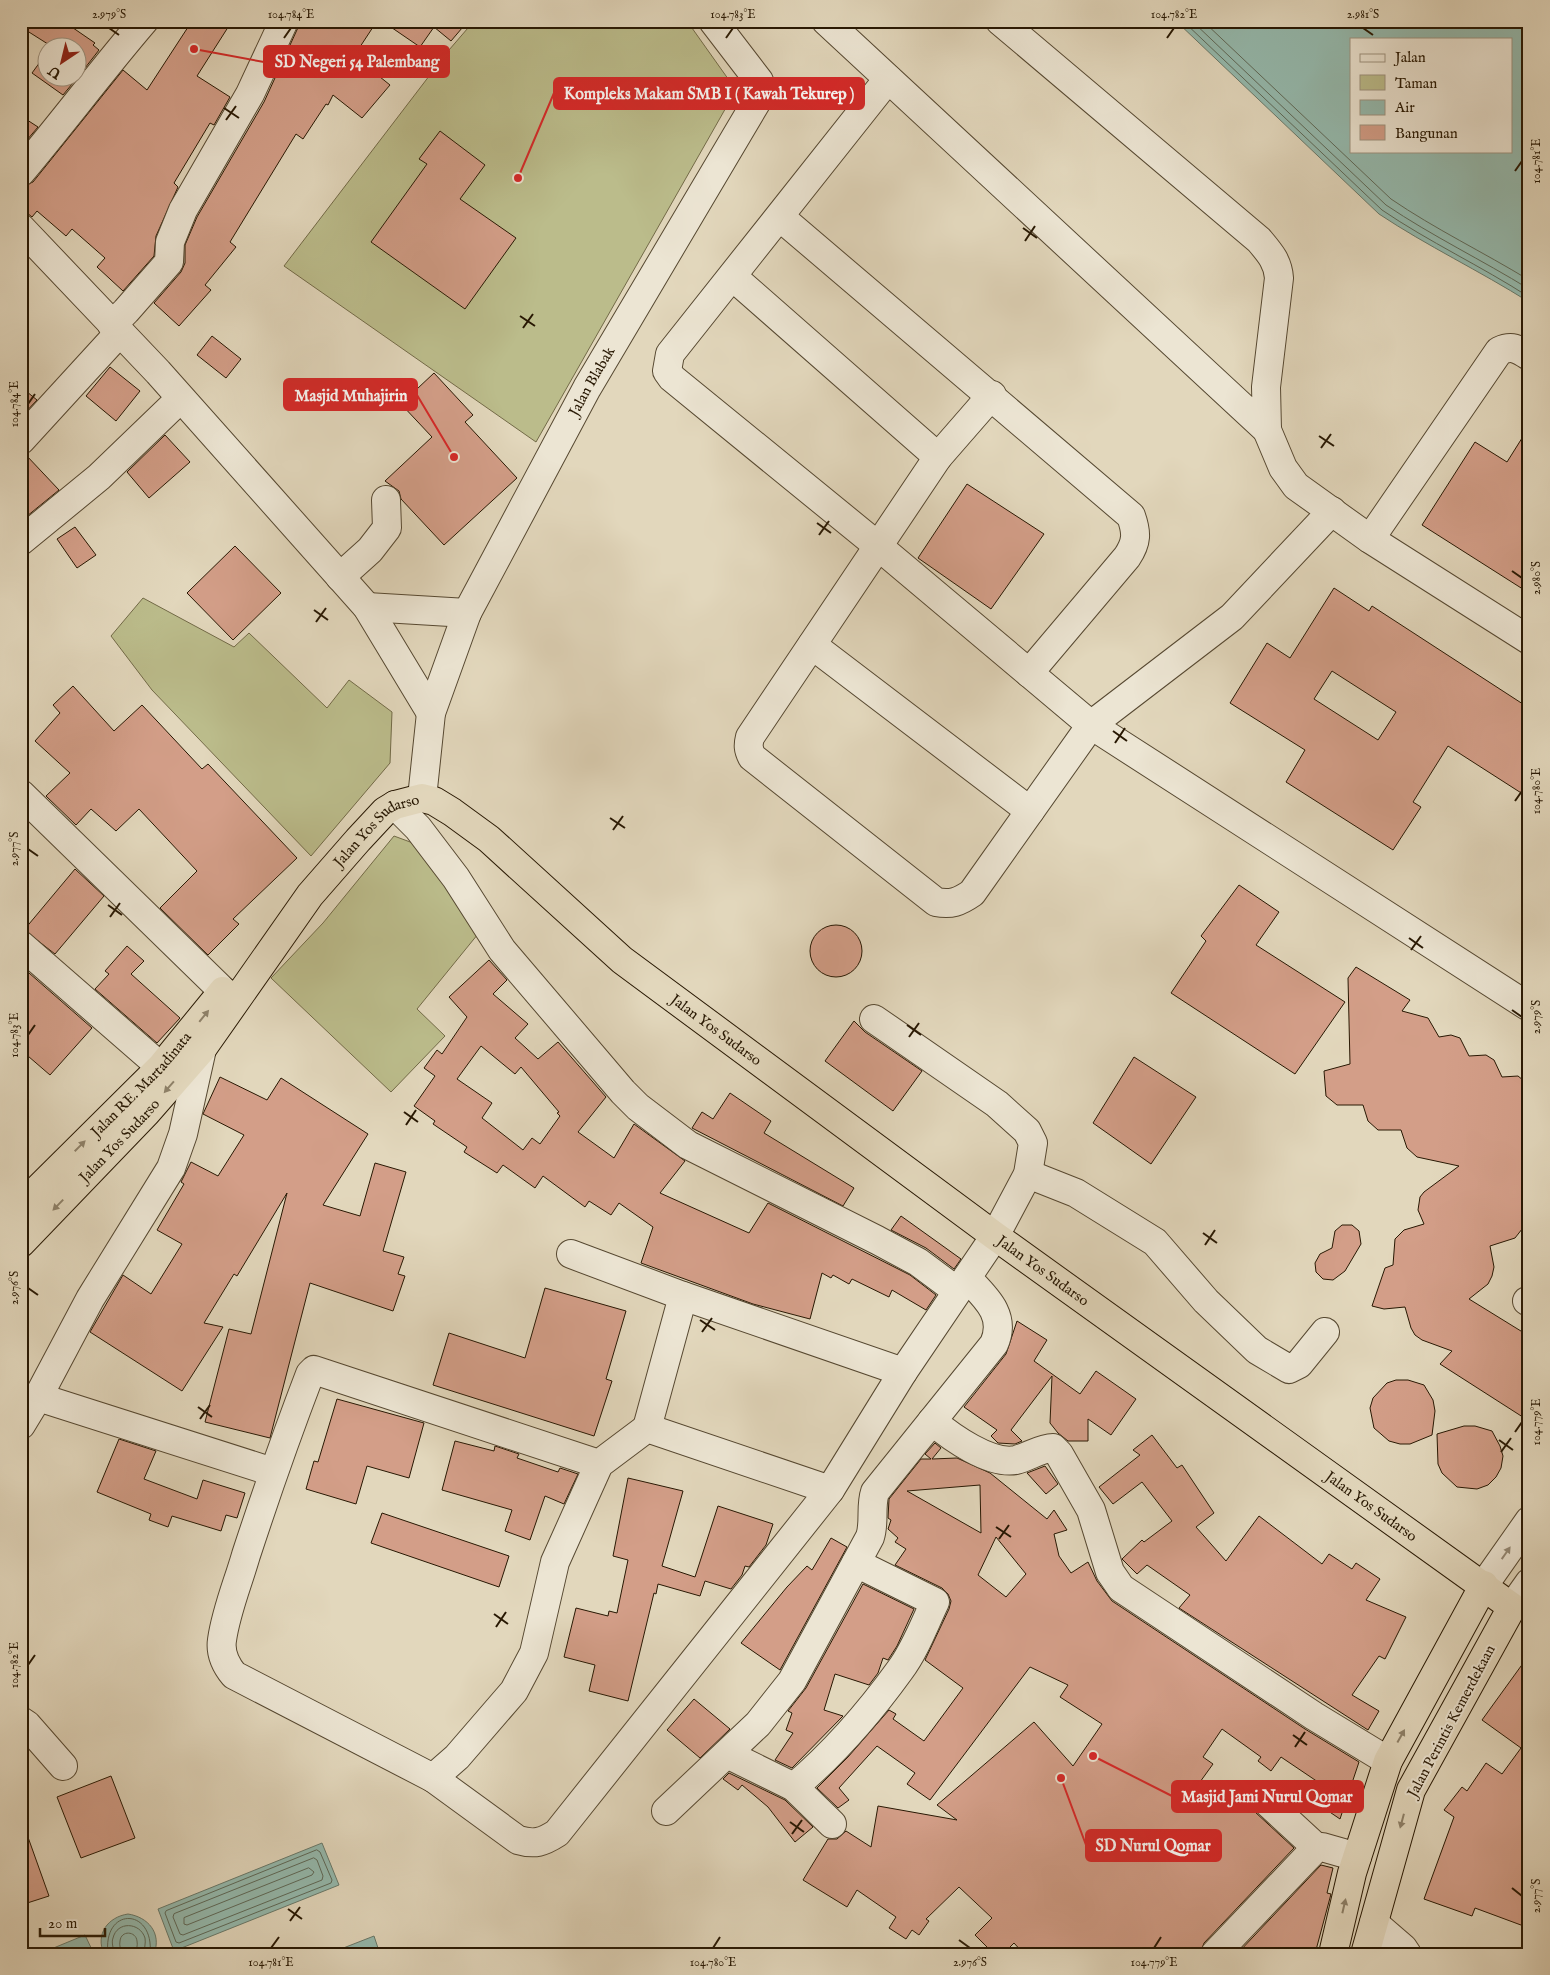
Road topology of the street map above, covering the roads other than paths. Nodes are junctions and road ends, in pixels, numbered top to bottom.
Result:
1 (144, 21) edge
2 (284, 21) edge
3 (713, 21) edge
4 (826, 21) edge
5 (1000, 21) edge
6 (888, 79) junction
7 (21, 172) edge
8 (780, 217) junction
9 (24, 236) edge
10 (733, 277) junction
11 (115, 329) junction
12 (1529, 356) edge
13 (992, 395) junction
14 (180, 398) junction
15 (1268, 430) junction
16 (21, 440) edge
17 (938, 456) junction
18 (386, 500) dead end
19 (1332, 511) junction
20 (1370, 539) junction
21 (21, 541) edge
22 (878, 546) junction
23 (340, 577) junction
24 (367, 607) junction
25 (467, 613) junction
26 (1529, 640) edge
27 (812, 645) junction
28 (1029, 673) junction
29 (431, 714) junction
30 (1091, 725) junction
31 (21, 794) edge
32 (422, 798) junction
33 (394, 804) junction
34 (1030, 811) junction
35 (21, 945) edge
36 (261, 964) junction
37 (223, 991) junction
38 (1529, 1006) edge
39 (874, 1019) dead end
40 (202, 1049) junction
41 (161, 1067) junction
42 (1028, 1174) junction
43 (26, 1220) edge
44 (995, 1236) junction
45 (571, 1254) dead end
46 (962, 1285) junction
47 (683, 1296) junction
48 (1325, 1332) dead end
49 (903, 1372) junction
50 (38, 1397) junction
51 (932, 1421) junction
52 (21, 1425) edge
53 (647, 1428) junction
54 (599, 1464) junction
55 (273, 1472) junction
56 (830, 1490) junction
57 (1529, 1521) edge
58 (856, 1563) junction
59 (1529, 1583) edge
60 (1484, 1585) junction
61 (1512, 1607) junction
62 (21, 1721) edge
63 (727, 1754) junction
64 (1388, 1761) junction
65 (63, 1766) dead end
66 (433, 1778) junction
67 (794, 1787) junction
68 (1266, 1801) dead end
69 (666, 1811) dead end
70 (832, 1824) dead end
71 (1317, 1848) junction
72 (1357, 1857) junction
73 (1374, 1923) junction
74 (1215, 1954) edge
75 (1333, 1954) edge
76 (1366, 1954) edge
77 (1407, 1954) edge

1 - 7 street
2 - 11 street
3 - 25 street, Jalan Blabak
4 - 6 street
5 - 15 street
6 - 8 street
6 - 15 street
8 - 10 street
8 - 13 street
9 - 11 street
10 - 17 street
10 - 22 street
11 - 14 street
11 - 16 street
12 - 20 street
13 - 17 street
13 - 28 street
14 - 21 street
14 - 23 street
15 - 19 street
17 - 22 street
18 - 23 street
19 - 20 street
19 - 30 street
20 - 26 street
22 - 27 street
22 - 28 street
23 - 24 street
24 - 25 street
24 - 29 street
25 - 29 street, Jalan Blabak
27 - 34 street
27 - 34 street
28 - 30 street
29 - 32 street, Jalan Blabak
30 - 34 street
30 - 38 street
31 - 37 street
32 - 33 highway, Jalan Yos Sudarso
32 - 44 highway, Jalan Yos Sudarso
33 - 36 highway, Jalan Yos Sudarso
33 - 46 street
35 - 41 street
36 - 37 highway, Jalan RE. Martadinata
36 - 40 highway, Jalan Yos Sudarso
41 -> 37 highway, Jalan RE. Martadinata
39 - 42 street
40 -> 43 highway, Jalan Yos Sudarso
40 - 50 street
43 -> 41 highway, Jalan RE. Martadinata
42 - 44 street
42 - 48 street
44 - 46 street
44 - 60 highway, Jalan Yos Sudarso
45 - 47 street
46 - 49 street
46 - 51 street
47 - 49 street
47 - 53 street
49 - 56 street
50 - 52 street
50 - 55 street
51 - 58 street
51 - 64 street
53 - 54 street
53 - 56 street
54 - 55 street
54 - 66 street
55 - 66 street
56 - 66 street
60 -> 57 street
58 - 63 street
58 - 67 street
59 - 61 street, Jalan Perintis Kemerdekaan
60 - 61 highway, Jalan Yos Sudarso
64 -> 60 highway
61 -> 73 highway, Jalan Perintis Kemerdekaan
62 - 65 street
63 - 67 street
63 - 69 street
64 - 72 highway
67 - 70 street
68 - 71 street
71 - 72 street
71 - 74 street
75 -> 72 highway
73 - 76 highway, Jalan Perintis Kemerdekaan
73 - 77 street

